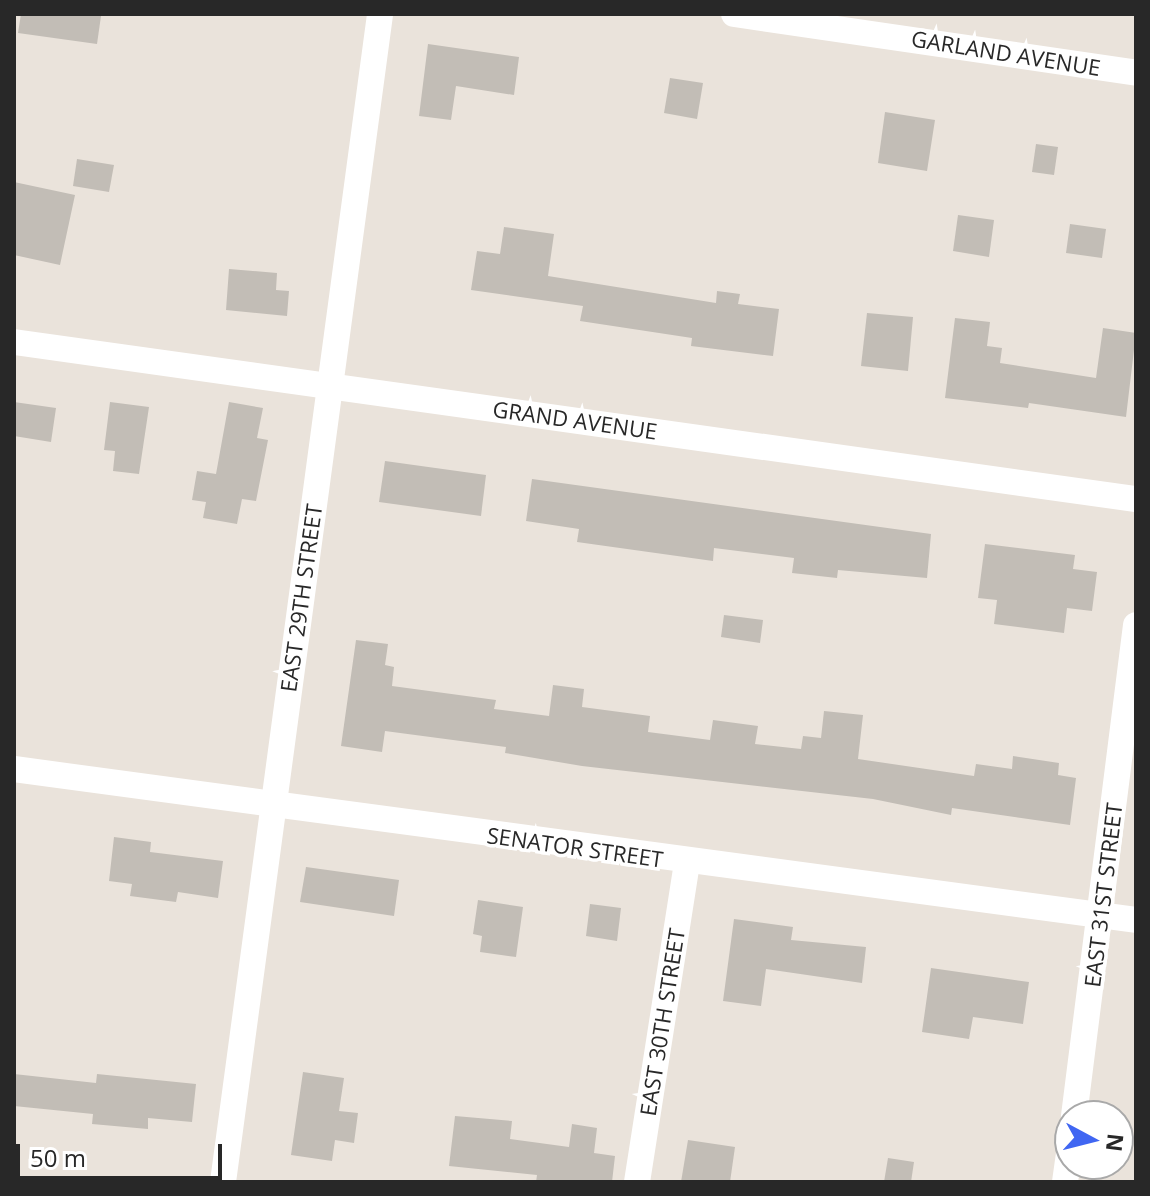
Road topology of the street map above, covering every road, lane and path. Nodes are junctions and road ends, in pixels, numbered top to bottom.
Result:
1 (380, 14) edge
2 (734, 14) edge
3 (810, 18) edge
4 (1136, 73) edge
5 (14, 342) edge
6 (330, 386) junction
7 (1136, 499) edge
8 (1136, 625) edge
9 (14, 769) edge
10 (273, 804) junction
11 (687, 863) junction
12 (1101, 915) junction
13 (1136, 920) edge
14 (1076, 1100) edge
15 (223, 1182) edge
16 (637, 1182) edge

1 - 6 street, EAST 29TH STREET
2 - 3 street, GARLAND AVENUE
3 - 4 street, GARLAND AVENUE
5 - 6 street, GRAND AVENUE
6 - 7 street, GRAND AVENUE
6 - 10 street, EAST 29TH STREET
8 - 12 street, EAST 31ST STREET
9 - 10 street, SENATOR STREET
10 - 11 street, SENATOR STREET
10 - 15 street, EAST 29TH STREET
11 - 12 street, SENATOR STREET
11 - 16 street, EAST 30TH STREET
12 - 13 street, SENATOR STREET
12 - 14 street, EAST 31ST STREET

